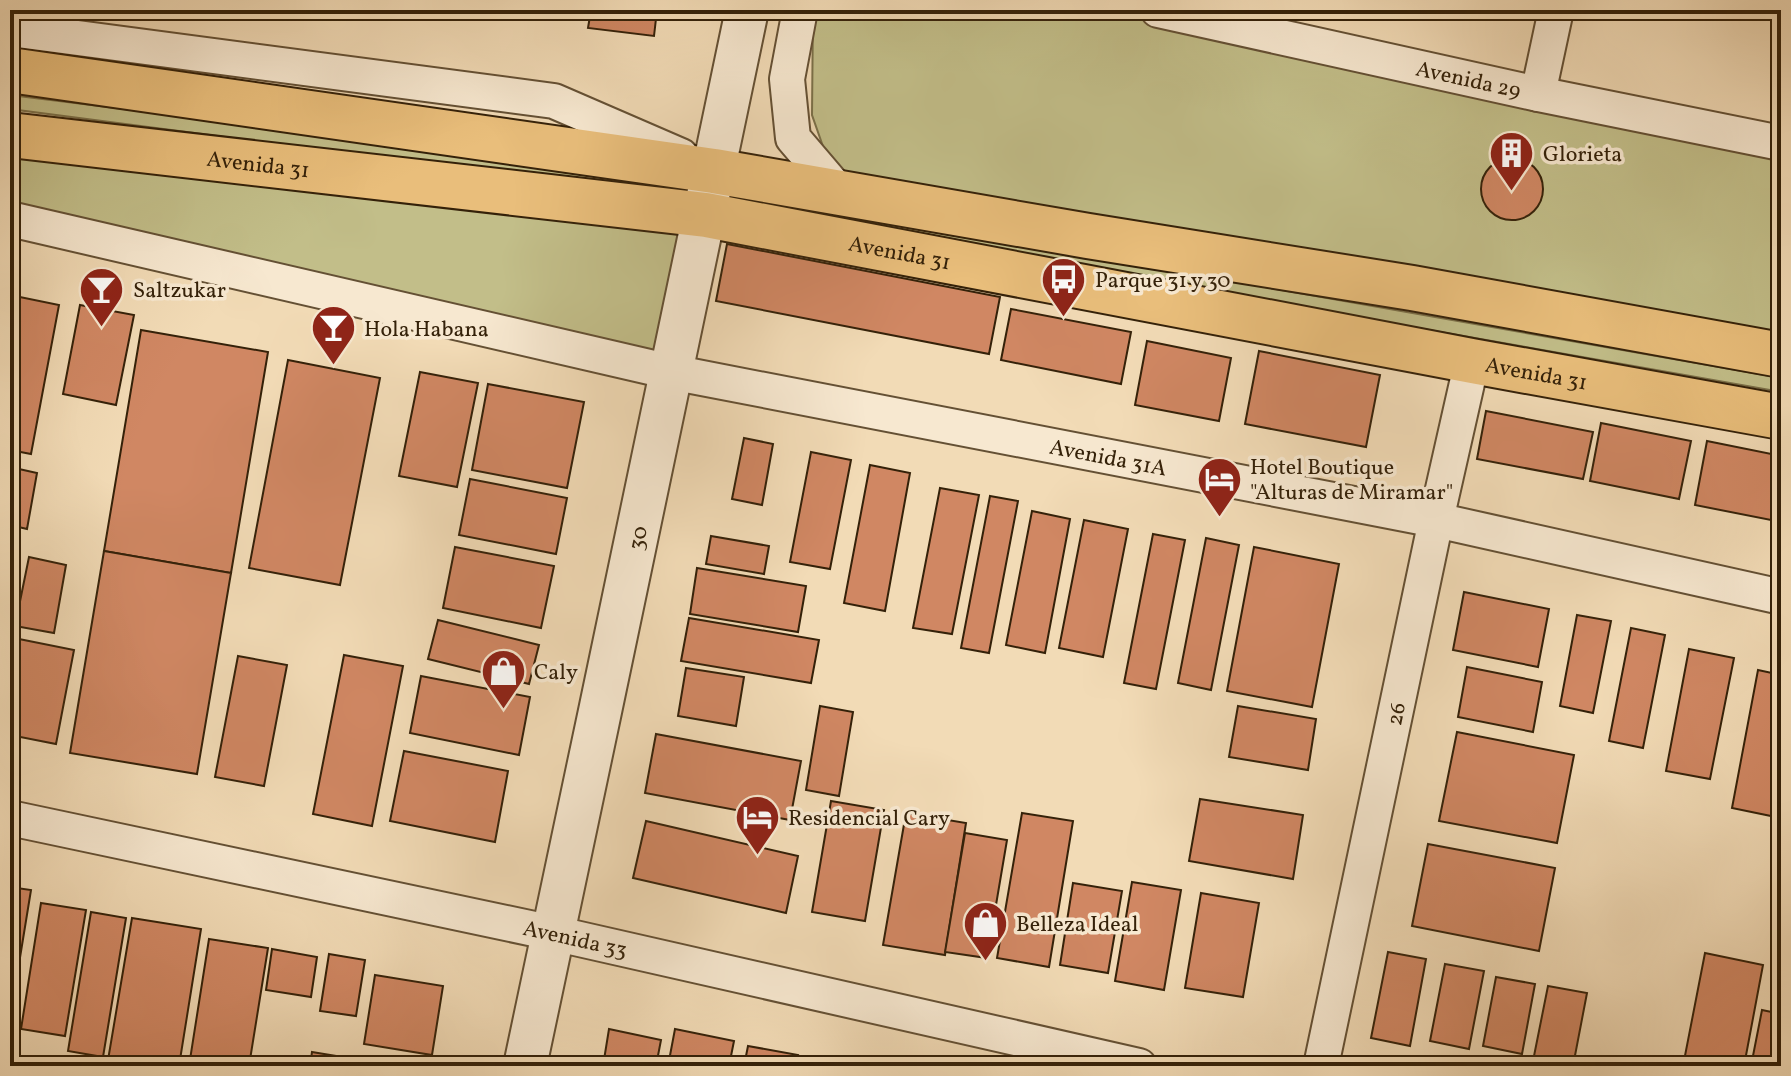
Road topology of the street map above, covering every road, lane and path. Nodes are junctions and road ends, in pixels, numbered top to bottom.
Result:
1 (747, 10) edge
2 (800, 10) edge
3 (1158, 10) edge
4 (1556, 10) edge
5 (10, 29) edge
6 (10, 70) edge
7 (1538, 94) junction
8 (10, 135) edge
9 (1781, 143) edge
10 (714, 171) junction
11 (839, 192) junction
12 (706, 215) junction
13 (10, 219) edge
14 (1781, 355) edge
15 (1472, 361) junction
16 (671, 372) junction
17 (1781, 417) edge
18 (1436, 520) junction
19 (1781, 597) edge
20 (10, 818) edge
21 (553, 933) junction
22 (525, 1066) edge
23 (1139, 1066) edge
24 (1321, 1066) edge

1 - 10 street, 30
2 - 11 street
3 - 7 street, Avenida 29
4 - 7 street
5 - 10 street
6 - 10 main road
7 - 9 street, Avenida 29
8 - 12 main road, Avenida 31
10 - 11 main road
10 - 12 street, 30
11 - 14 main road
12 - 15 main road, Avenida 31
12 - 16 street, 30
13 - 16 street
15 - 17 main road, Avenida 31
15 - 18 street, 26
16 - 18 street, Avenida 31A
16 - 21 street, 30
18 - 19 street, Avenida 31A
18 - 24 street, 26
20 - 21 street, Avenida 33
21 - 22 street, 30
21 - 23 street, Avenida 33

